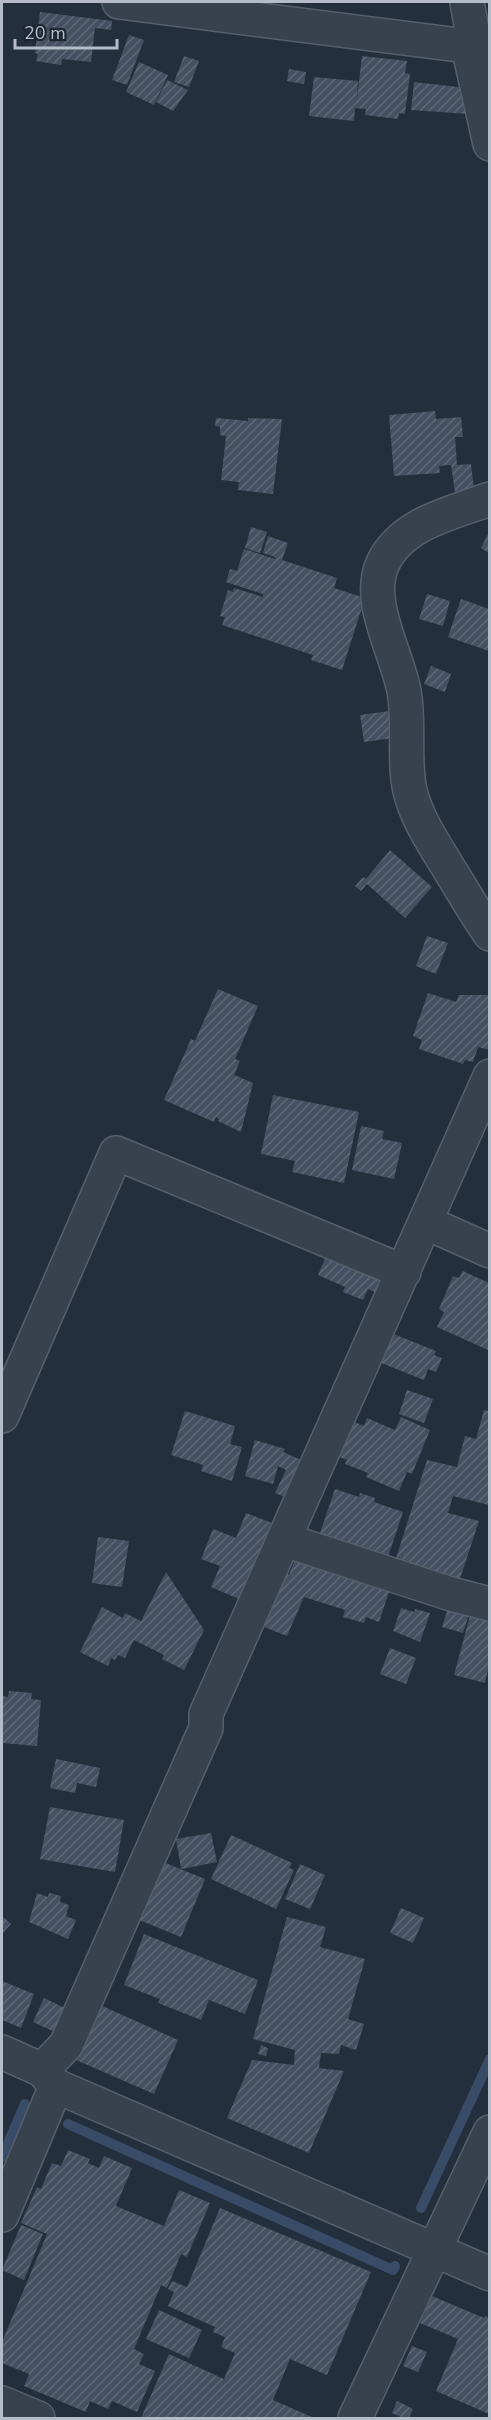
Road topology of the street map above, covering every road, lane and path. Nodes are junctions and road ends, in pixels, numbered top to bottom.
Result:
1 (119, 2) edge
2 (467, 2) edge
3 (477, 47) edge
4 (489, 144) edge
5 (489, 499) edge
6 (489, 934) edge
7 (489, 1076) edge
8 (425, 1222) junction
9 (489, 1251) edge
10 (404, 1272) junction
11 (2, 1416) edge
12 (285, 1540) junction
13 (489, 1604) edge
14 (2, 2052) edge
15 (49, 2078) junction
16 (489, 2132) edge
17 (2, 2215) edge
18 (433, 2249) junction
19 (489, 2274) edge
20 (2, 2403) edge
21 (38, 2418) edge
22 (355, 2418) edge

1 - 3 street
2 - 3 street
3 - 4 street
5 - 6 street
7 - 8 street
8 - 9 street
8 - 10 street
10 - 11 street
10 - 12 street
12 - 13 street
12 - 15 street
14 - 15 street
15 - 17 street
15 - 18 street
16 - 18 street
18 - 19 street
18 - 22 street
20 - 21 street

